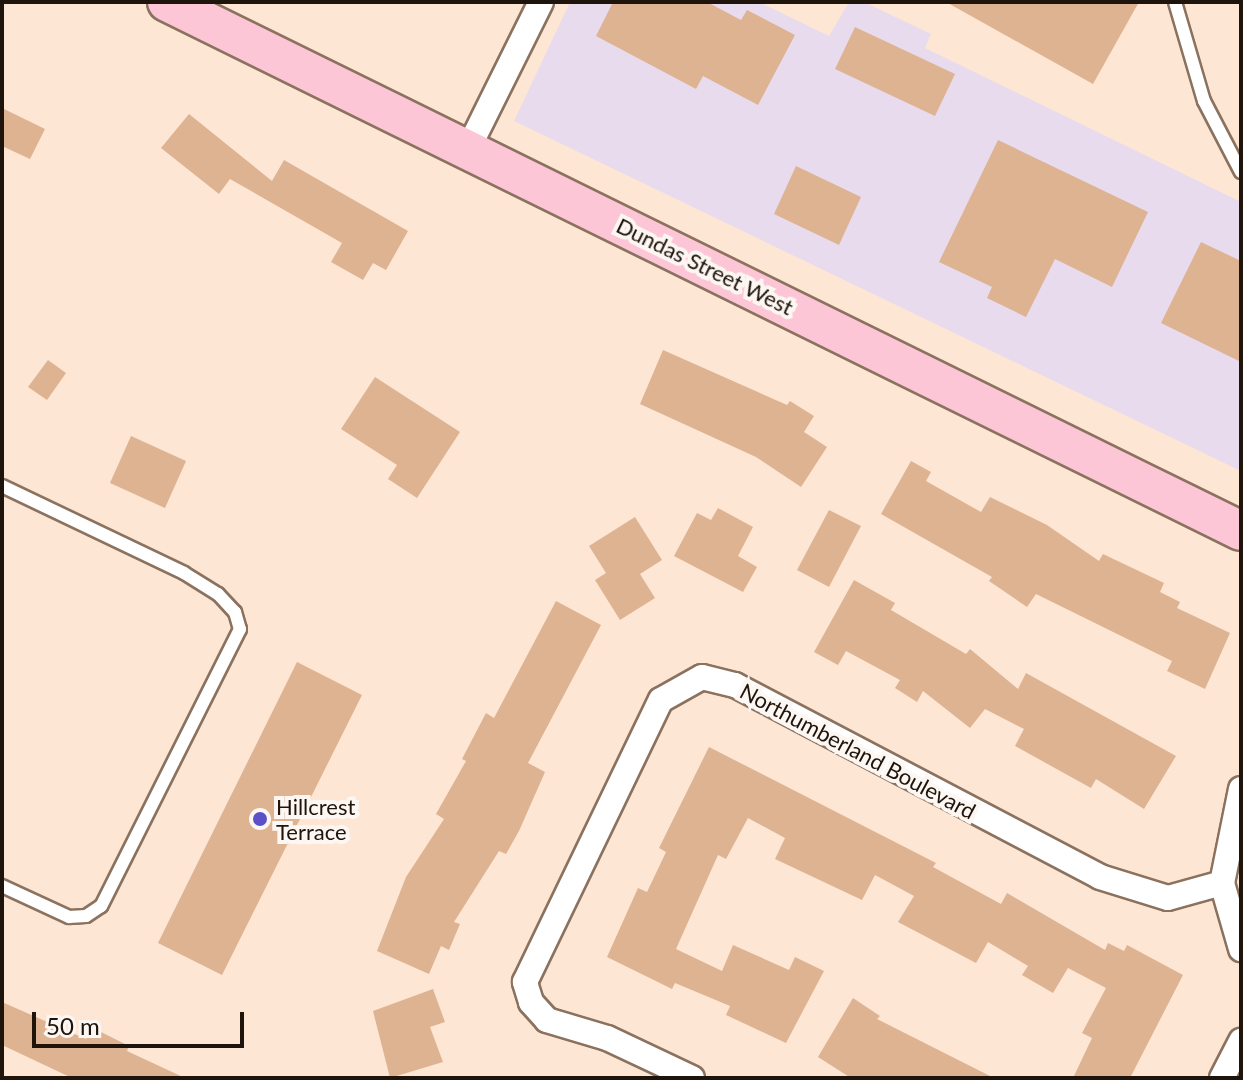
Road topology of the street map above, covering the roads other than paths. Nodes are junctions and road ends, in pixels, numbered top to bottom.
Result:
1 (167, 2) edge
2 (541, 2) edge
3 (1175, 2) edge
4 (468, 149) junction
5 (1241, 172) edge
6 (2, 486) edge
7 (1241, 531) edge
8 (1241, 789) edge
9 (1222, 883) junction
10 (2, 886) edge
11 (1241, 949) edge
12 (1241, 1041) edge
13 (692, 1078) edge
14 (1222, 1078) edge

1 - 4 main road, Dundas Street West
2 - 4 street
3 - 5 lane
4 - 7 main road, Dundas Street West
6 - 10 lane
8 - 9 street
9 - 11 street
9 - 13 street, Northumberland Boulevard
12 - 14 street

